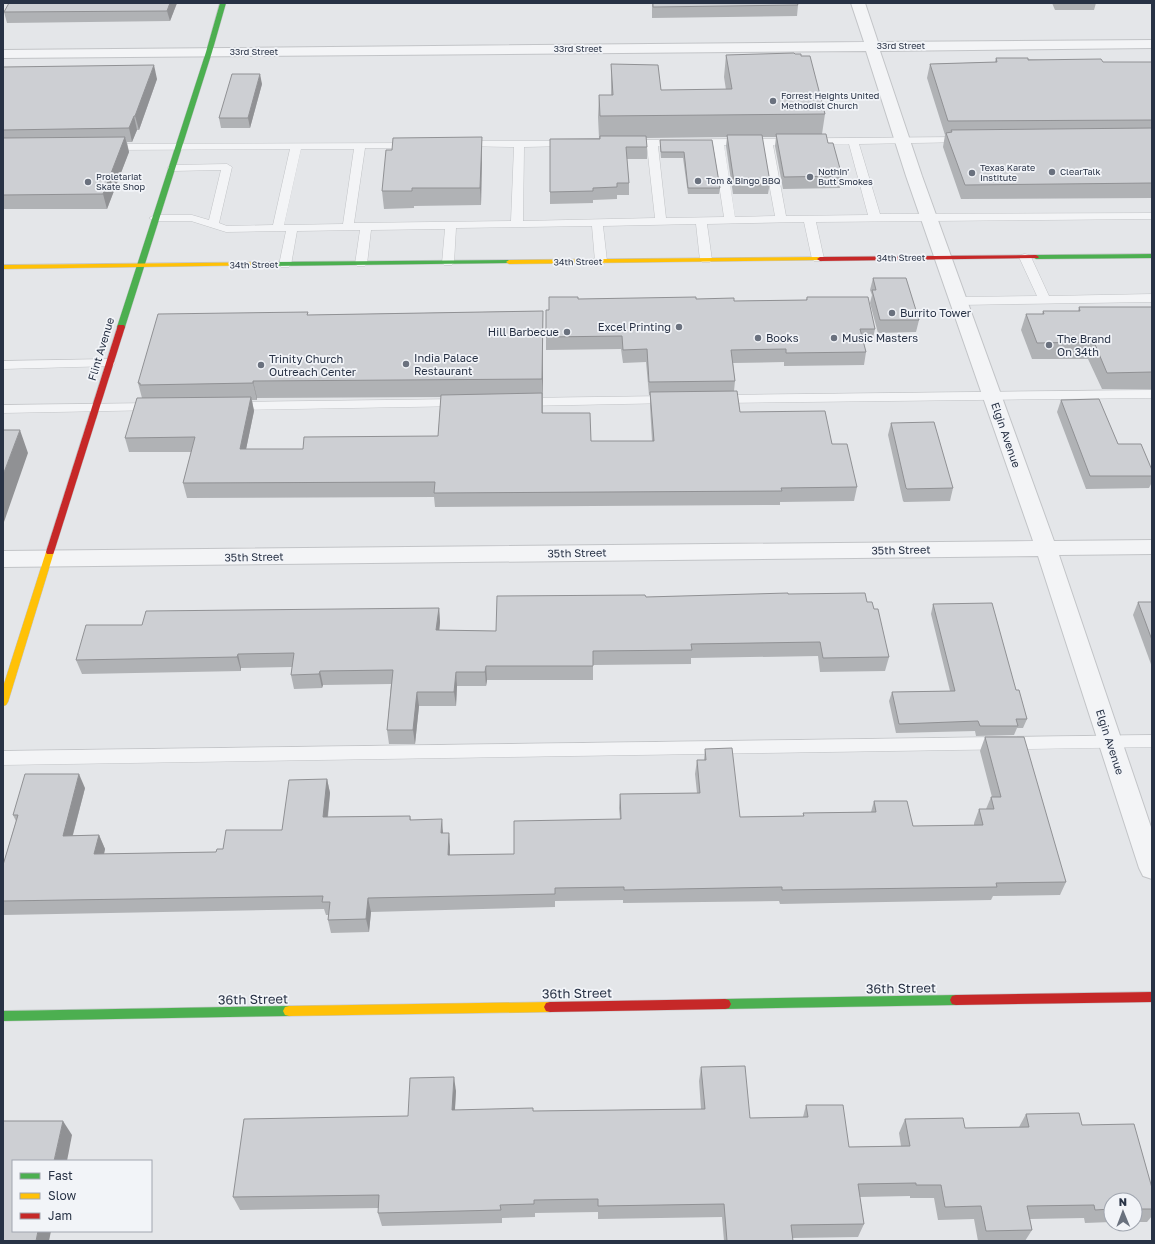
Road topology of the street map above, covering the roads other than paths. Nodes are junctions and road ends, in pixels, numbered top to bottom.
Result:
1 (223, 3) edge
2 (858, 3) edge
3 (1152, 44) edge
4 (872, 47) junction
5 (209, 52) junction
6 (3, 54) edge
7 (902, 140) junction
8 (973, 140) edge
9 (853, 141) junction
10 (652, 142) junction
11 (718, 142) junction
12 (767, 142) junction
13 (581, 143) edge
14 (613, 143) edge
15 (424, 144) edge
16 (447, 144) edge
17 (519, 144) junction
18 (360, 145) junction
19 (179, 146) junction
20 (232, 146) junction
21 (296, 146) junction
22 (99, 147) edge
23 (227, 167) junction
24 (172, 168) junction
25 (1152, 216) edge
26 (929, 217) junction
27 (156, 218) junction
28 (809, 218) junction
29 (875, 218) junction
30 (730, 219) junction
31 (781, 219) junction
32 (701, 220) junction
33 (661, 221) junction
34 (597, 223) junction
35 (517, 224) junction
36 (213, 225) junction
37 (451, 225) junction
38 (366, 226) junction
39 (348, 227) junction
40 (278, 228) junction
41 (292, 228) junction
42 (1152, 256) edge
43 (1025, 257) junction
44 (943, 258) junction
45 (818, 259) junction
46 (706, 260) junction
47 (601, 261) junction
48 (448, 263) junction
49 (361, 264) junction
50 (285, 265) junction
51 (140, 266) junction
52 (3, 267) edge
53 (1152, 298) edge
54 (1045, 300) junction
55 (959, 301) junction
56 (109, 363) junction
57 (3, 365) edge
58 (1152, 394) edge
59 (992, 396) junction
60 (678, 400) edge
61 (709, 400) edge
62 (511, 402) edge
63 (471, 403) edge
64 (223, 406) edge
65 (167, 407) edge
66 (95, 408) junction
67 (3, 409) edge
68 (1152, 547) edge
69 (1046, 548) junction
70 (3, 559) edge
71 (49, 559) junction
72 (3, 702) edge
73 (1110, 741) junction
74 (1152, 741) edge
75 (3, 758) edge
76 (1152, 868) edge
77 (1152, 997) edge
78 (3, 1016) edge

1 - 5 street, Flint Avenue
2 - 4 street, Elgin Avenue
3 - 4 street, 33rd Street
4 - 5 street, 33rd Street
4 - 7 street, Elgin Avenue
5 - 6 street, 33rd Street
5 - 19 street, Flint Avenue
7 - 8 lane
7 - 9 lane
7 - 26 street, Elgin Avenue
9 - 12 lane
9 - 29 lane
10 - 11 lane
10 - 14 lane
10 - 33 lane
11 - 12 lane
11 - 30 lane
12 - 31 lane
13 - 17 lane
15 - 18 lane
16 - 17 lane
17 - 35 lane
18 - 21 lane
18 - 39 lane
19 - 20 lane
19 - 22 lane
19 - 24 street, Flint Avenue
20 - 21 lane
20 - 23 lane
21 - 40 lane
23 - 24 lane
23 - 36 lane
24 - 27 street, Flint Avenue
25 - 26 lane
26 - 29 lane
26 - 44 street, Elgin Avenue
27 - 36 lane
27 - 51 street, Flint Avenue
28 - 29 lane
28 - 31 lane
28 - 45 lane
30 - 31 lane
30 - 32 lane
32 - 33 lane
32 - 46 lane
33 - 34 lane
34 - 35 lane
34 - 47 lane
35 - 37 lane
36 - 40 lane
37 - 38 lane
37 - 48 lane
38 - 39 lane
38 - 49 lane
39 - 41 lane
40 - 41 lane
41 - 50 lane
42 - 43 street, 34th Street
43 - 44 street, 34th Street
43 - 54 lane
44 - 45 street, 34th Street
44 - 55 street, Elgin Avenue
45 - 46 street, 34th Street
46 - 47 street, 34th Street
47 - 48 street, 34th Street
48 - 49 street, 34th Street
49 - 50 street, 34th Street
50 - 51 street, 34th Street
51 - 52 street, 34th Street
51 - 56 street, Flint Avenue
53 - 54 lane
54 - 55 lane
55 - 59 street, Elgin Avenue
56 - 57 lane
56 - 66 street, Flint Avenue
58 - 59 lane
59 - 61 lane
59 - 69 street, Elgin Avenue
60 - 62 lane
63 - 64 lane
65 - 66 lane
66 - 67 lane
66 - 71 street, Flint Avenue
68 - 69 street, 35th Street
69 - 71 street, 35th Street
69 - 73 street, Elgin Avenue
70 - 71 street, 35th Street
71 - 72 street, Flint Avenue
73 - 74 lane
73 - 75 lane
73 - 76 street, Elgin Avenue
77 - 78 street, 36th Street

